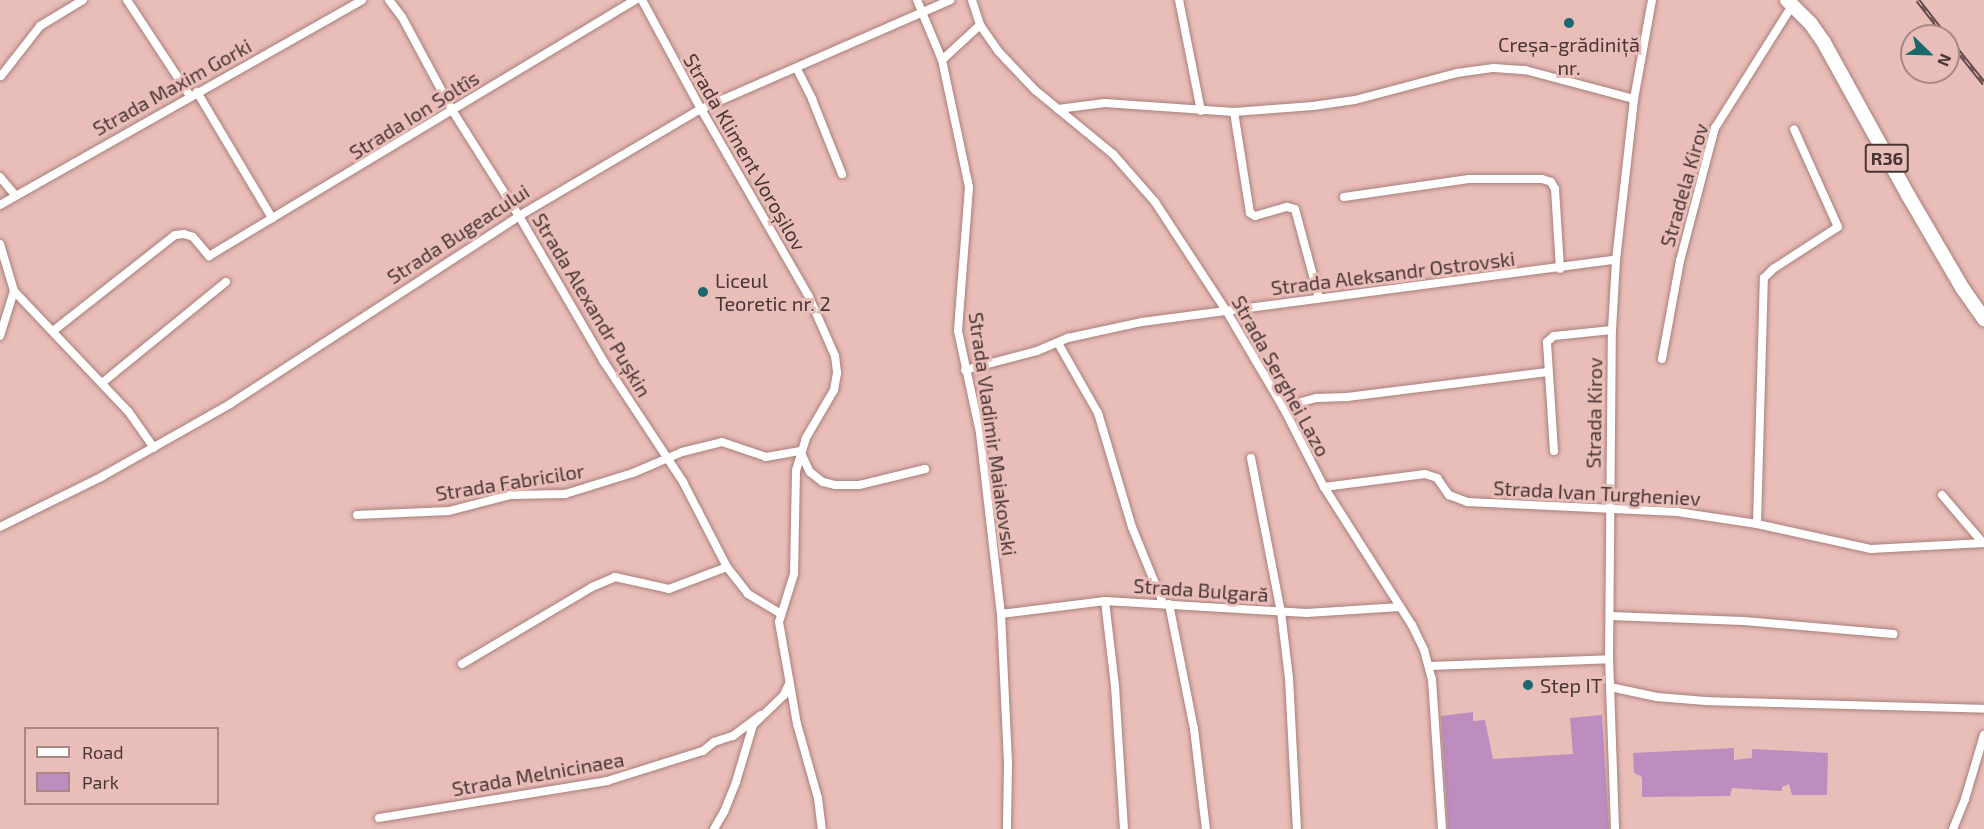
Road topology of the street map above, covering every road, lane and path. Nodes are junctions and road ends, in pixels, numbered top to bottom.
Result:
1 (83, 0) edge
2 (126, 0) edge
3 (362, 0) edge
4 (389, 0) edge
5 (635, 0) edge
6 (642, 0) edge
7 (917, 0) edge
8 (950, 0) edge
9 (972, 0) edge
10 (1179, 0) edge
11 (1652, 0) edge
12 (1790, 2) edge
13 (924, 14) junction
14 (980, 25) junction
15 (942, 60) junction
16 (797, 69) junction
17 (1, 76) edge
18 (194, 94) junction
19 (1634, 99) junction
20 (700, 109) junction
21 (1058, 109) junction
22 (452, 110) junction
23 (1201, 111) junction
24 (1234, 112) junction
25 (1794, 129) dead end
26 (842, 174) dead end
27 (0, 177) edge
28 (15, 195) junction
29 (1344, 197) dead end
30 (0, 205) edge
31 (519, 216) junction
32 (272, 219) junction
33 (0, 244) edge
34 (1616, 260) junction
35 (1560, 269) junction
36 (226, 282) dead end
37 (14, 291) junction
38 (1319, 298) junction
39 (1227, 312) junction
40 (1984, 319) edge
41 (1612, 330) junction
42 (53, 331) junction
43 (0, 336) edge
44 (1058, 343) junction
45 (1662, 359) dead end
46 (965, 370) junction
47 (1547, 372) junction
48 (102, 382) junction
49 (1283, 407) junction
50 (154, 448) junction
51 (1554, 451) dead end
52 (800, 452) junction
53 (666, 458) junction
54 (1251, 458) dead end
55 (925, 469) dead end
56 (1324, 488) junction
57 (1942, 495) dead end
58 (1609, 507) junction
59 (357, 515) dead end
60 (1757, 524) junction
61 (0, 527) edge
62 (1983, 543) edge
63 (727, 567) junction
64 (1105, 601) junction
65 (1166, 604) junction
66 (1400, 607) junction
67 (1281, 612) junction
68 (780, 613) junction
69 (1001, 614) junction
70 (1610, 616) junction
71 (1893, 634) dead end
72 (1608, 659) junction
73 (462, 664) dead end
74 (1430, 666) junction
75 (790, 683) junction
76 (1610, 687) junction
77 (1984, 709) edge
78 (761, 715) junction
79 (1984, 735) edge
80 (379, 818) dead end
81 (714, 829) edge
82 (822, 829) edge
83 (1007, 829) edge
84 (1125, 829) edge
85 (1206, 829) edge
86 (1297, 829) edge
87 (1442, 829) edge
88 (1615, 829) edge
89 (1953, 829) edge

1 - 17 street
2 - 18 street
3 - 18 street, Strada Maxim Gorki
4 - 22 street, Strada Alexandr Pușkin
5 - 22 street, Strada Ion Soltîs
6 - 20 street, Strada Kliment Voroșilov
7 - 13 street, Strada Vladimir Maiakovski
8 - 13 street, Strada Bugeacului
9 - 14 street, Strada Serghei Lazo
10 - 23 street
11 - 19 street, Strada Kirov
12 - 40 main road, R36
12 - 45 street, Stradela Kirov
13 - 15 street, Strada Vladimir Maiakovski
13 - 16 street, Strada Bugeacului
14 - 15 street
14 - 21 street, Strada Serghei Lazo
15 - 46 street, Strada Vladimir Maiakovski
16 - 20 street, Strada Bugeacului
16 - 26 street
18 - 28 street, Strada Maxim Gorki
18 - 32 street
19 - 24 street
19 - 34 street, Strada Kirov
20 - 31 street, Strada Bugeacului
20 - 52 street, Strada Kliment Voroșilov
21 - 23 street
21 - 39 street, Strada Serghei Lazo
22 - 31 street, Strada Alexandr Pușkin
22 - 32 street, Strada Ion Soltîs
23 - 24 street
24 - 38 street
25 - 60 street
27 - 28 street
28 - 30 street, Strada Maxim Gorki
29 - 35 street
31 - 50 street, Strada Bugeacului
31 - 53 street, Strada Alexandr Pușkin
32 - 42 street, Strada Ion Soltîs
33 - 37 street
34 - 35 street, Strada Aleksandr Ostrovski
34 - 41 street, Strada Kirov
35 - 38 street, Strada Aleksandr Ostrovski
36 - 48 street
37 - 42 street
37 - 43 street
38 - 39 street, Strada Aleksandr Ostrovski
39 - 44 street, Strada Aleksandr Ostrovski
39 - 49 street, Strada Serghei Lazo
41 - 47 street
41 - 58 street, Strada Kirov
42 - 48 street
44 - 46 street, Strada Aleksandr Ostrovski
44 - 65 street
46 - 69 street, Strada Vladimir Maiakovski
47 - 49 street
47 - 51 street
48 - 50 street
49 - 56 street, Strada Serghei Lazo
50 - 61 street, Strada Bugeacului
52 - 53 street, Strada Fabricilor
52 - 55 street
52 - 68 street, Strada Kliment Voroșilov
53 - 59 street, Strada Fabricilor
53 - 63 street, Strada Alexandr Pușkin
54 - 67 street
56 - 58 street, Strada Ivan Turgheniev
56 - 66 street, Strada Serghei Lazo
57 - 62 street
58 - 60 street, Strada Ivan Turgheniev
58 - 70 street, Strada Kirov
60 - 62 street, Strada Ivan Turgheniev
63 - 68 street, Strada Alexandr Pușkin
63 - 73 street
64 - 65 street, Strada Bulgară
64 - 69 street, Strada Bulgară
64 - 84 street
65 - 67 street, Strada Bulgară
65 - 85 street
66 - 67 street, Strada Bulgară
66 - 74 street, Strada Serghei Lazo
67 - 86 street
68 - 75 street, Strada Kliment Voroșilov
69 - 83 street, Strada Vladimir Maiakovski
70 - 71 street
70 - 72 street, Strada Kirov
72 - 74 street
72 - 76 street, Strada Kirov
74 - 87 street, Strada Serghei Lazo
75 - 78 street
75 - 82 street, Strada Kliment Voroșilov
76 - 77 street
76 - 88 street, Strada Kirov
78 - 80 street, Strada Melnicinaea
78 - 81 street
79 - 89 street

